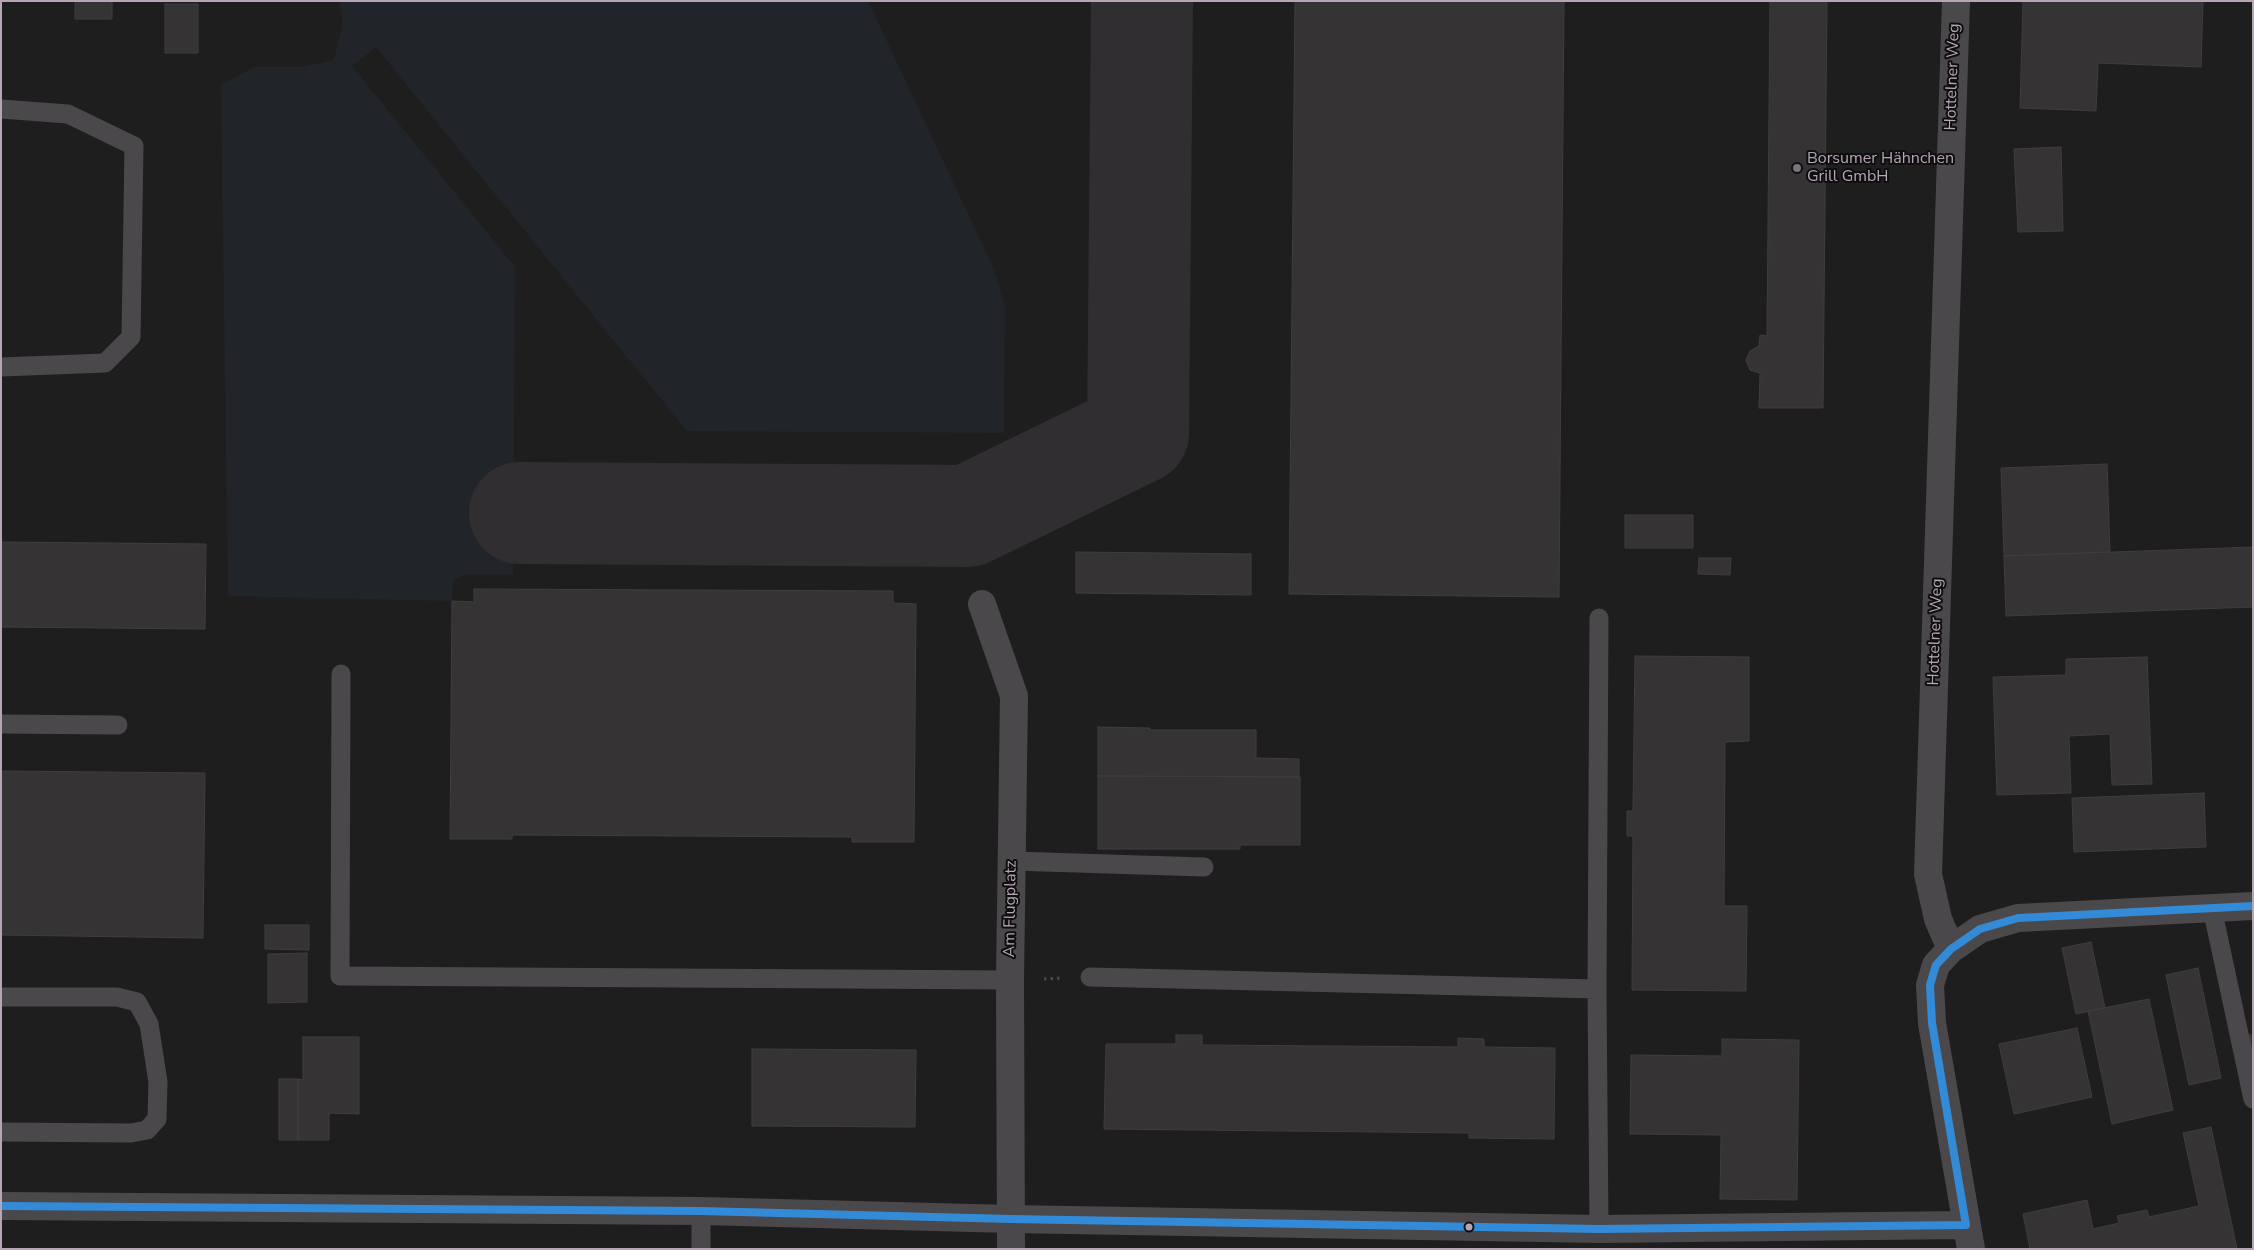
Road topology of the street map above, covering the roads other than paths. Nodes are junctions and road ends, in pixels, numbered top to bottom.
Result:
1 (1956, 1) edge
2 (1, 109) edge
3 (1, 366) edge
4 (982, 604) dead end
5 (1599, 618) dead end
6 (341, 674) dead end
7 (1, 724) edge
8 (118, 725) dead end
9 (1012, 861) junction
10 (1204, 867) dead end
11 (2253, 906) edge
12 (2212, 908) junction
13 (1951, 949) junction
14 (1090, 977) road end
15 (1010, 980) junction
16 (1597, 989) junction
17 (1, 997) edge
18 (2253, 1099) edge
19 (1, 1132) edge
20 (1, 1206) edge
21 (701, 1211) junction
22 (1011, 1219) junction
23 (1969, 1237) edge
24 (1599, 1239) edge
25 (701, 1249) edge
26 (1011, 1249) edge

1 - 13 street, Hottelner Weg
2 - 3 lane
4 - 9 street, Am Flugplatz
5 - 16 lane
6 - 15 lane
7 - 8 lane
9 - 10 lane
9 - 15 street, Am Flugplatz
11 - 12 street
12 - 13 street
12 - 18 lane
13 - 23 street
14 - 16 lane
15 - 22 street, Am Flugplatz
16 - 24 lane
17 - 19 lane
20 - 21 street
21 - 22 street
21 - 25 lane
22 - 24 street
22 - 26 street, Am Flugplatz
23 - 24 street

